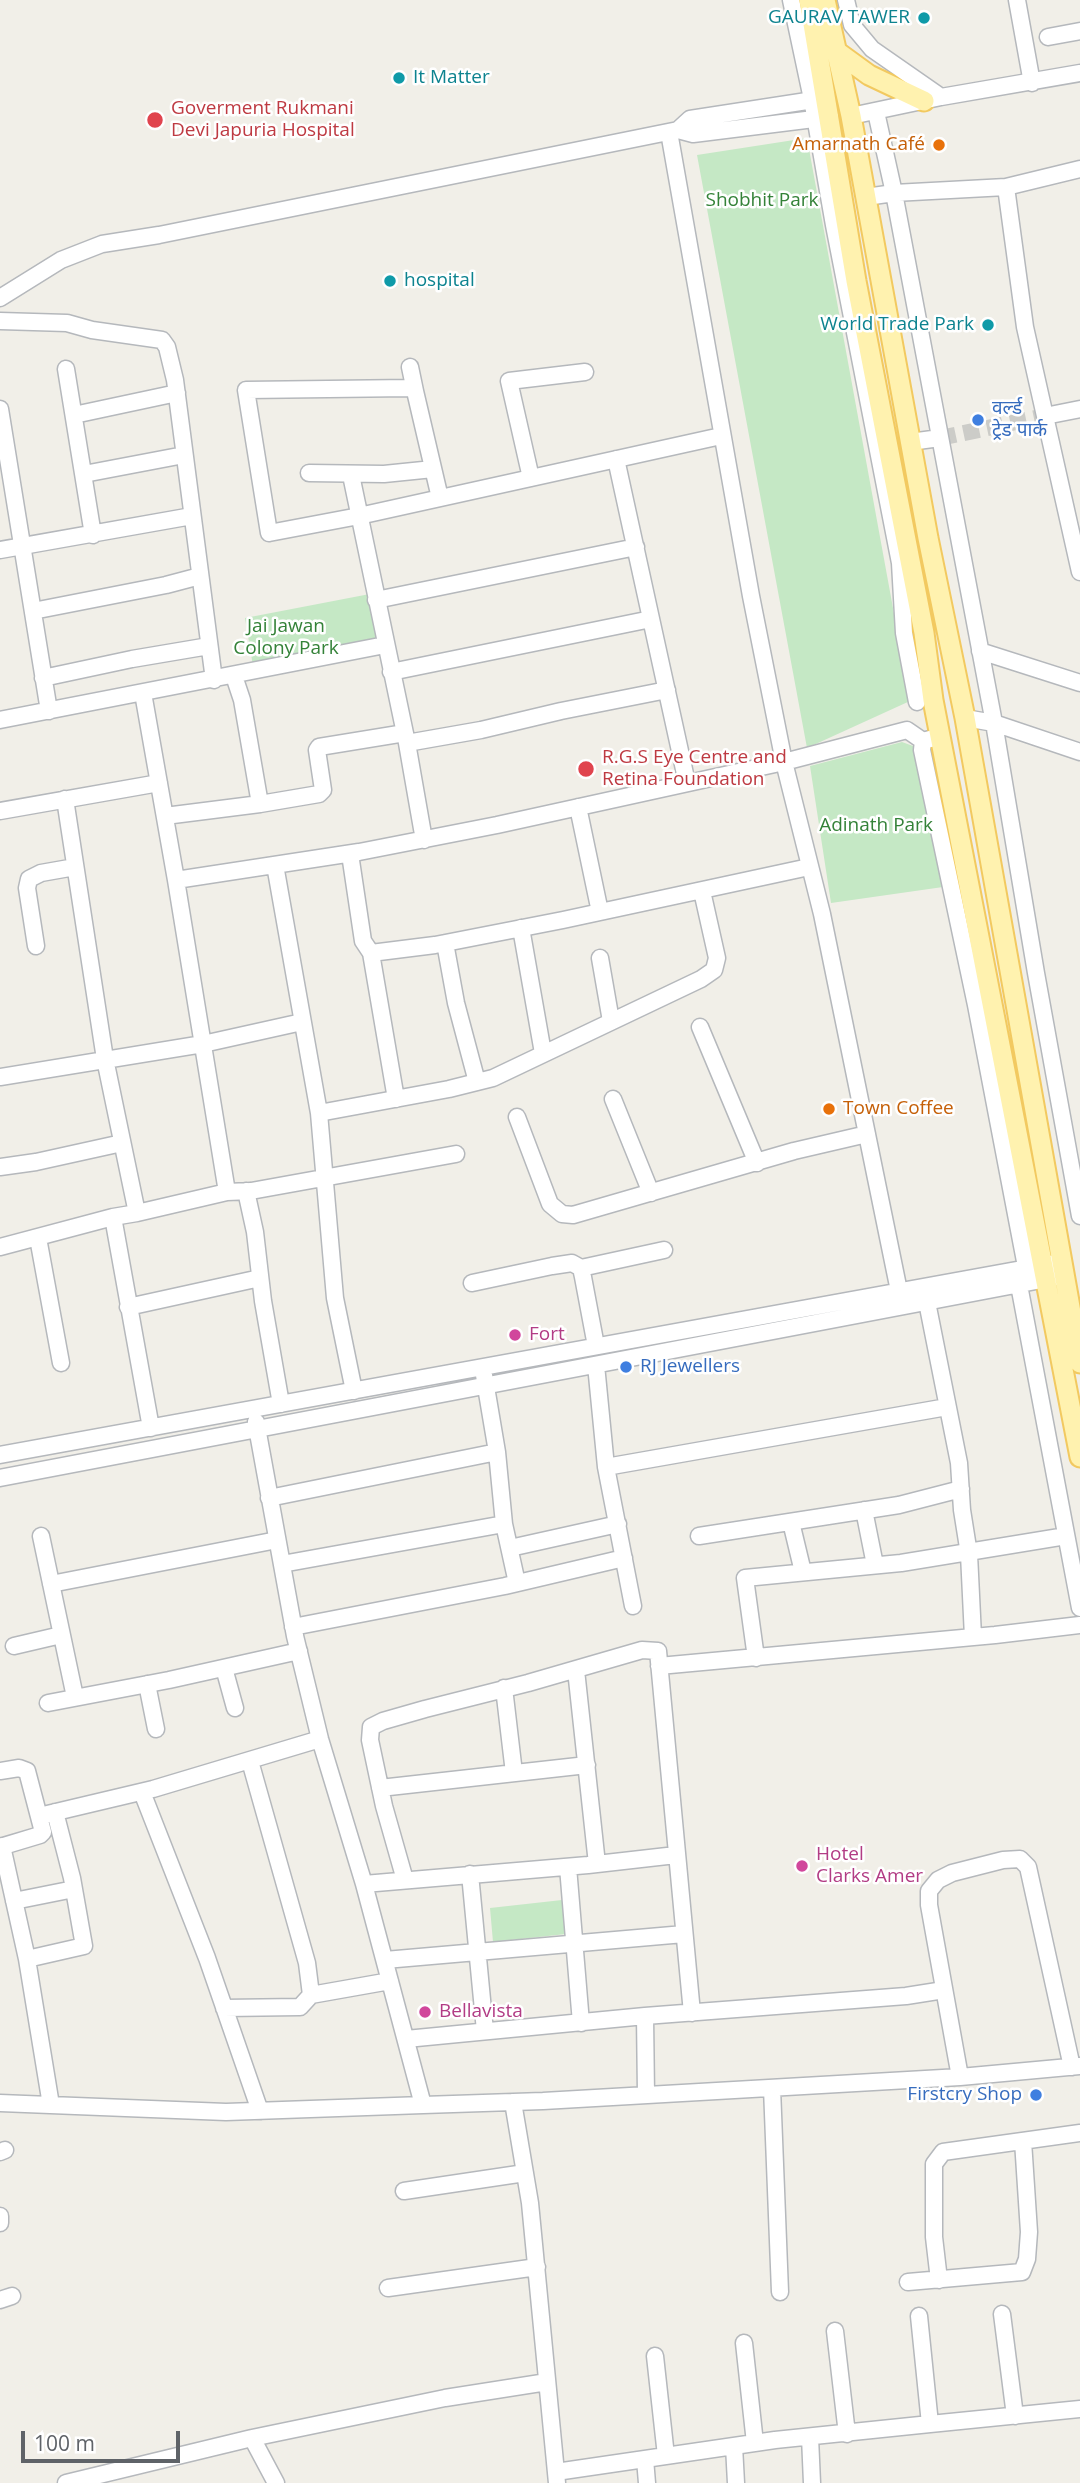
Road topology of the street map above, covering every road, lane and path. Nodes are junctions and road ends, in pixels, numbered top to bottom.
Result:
1 (791, 0) edge
2 (809, 0) edge
3 (825, 0) edge
4 (846, 0) edge
5 (1017, 0) edge
6 (1080, 31) edge
7 (1048, 37) dead end
8 (834, 42) junction
9 (1080, 74) edge
10 (1032, 83) junction
11 (933, 98) junction
12 (821, 108) junction
13 (876, 112) junction
14 (850, 116) junction
15 (674, 131) junction
16 (1080, 169) edge
17 (1006, 187) junction
18 (894, 192) junction
19 (866, 197) junction
20 (0, 298) edge
21 (0, 321) edge
22 (410, 367) dead end
23 (66, 369) dead end
24 (584, 372) dead end
25 (415, 391) junction
26 (177, 393) junction
27 (0, 409) edge
28 (1080, 409) edge
29 (74, 415) junction
30 (1045, 416) junction
31 (721, 436) junction
32 (940, 438) junction
33 (910, 442) junction
34 (184, 455) junction
35 (617, 459) junction
36 (433, 469) junction
37 (309, 473) dead end
38 (84, 474) junction
39 (351, 475) junction
40 (531, 478) junction
41 (440, 498) junction
42 (192, 516) junction
43 (359, 516) junction
44 (93, 535) junction
45 (23, 546) junction
46 (636, 547) junction
47 (0, 550) edge
48 (1080, 572) edge
49 (200, 576) junction
50 (376, 600) junction
51 (911, 607) junction
52 (33, 611) junction
53 (651, 619) junction
54 (385, 645) junction
55 (209, 646) junction
56 (981, 658) junction
57 (391, 672) junction
58 (234, 676) junction
59 (43, 678) junction
60 (214, 680) junction
61 (1080, 683) edge
62 (667, 690) junction
63 (143, 693) junction
64 (925, 701) junction
65 (49, 711) junction
66 (965, 718) junction
67 (0, 720) edge
68 (994, 723) junction
69 (907, 730) junction
70 (406, 738) junction
71 (932, 738) junction
72 (1080, 752) edge
73 (784, 762) junction
74 (159, 783) junction
75 (687, 783) junction
76 (65, 799) junction
77 (260, 804) junction
78 (578, 807) junction
79 (0, 811) edge
80 (165, 816) junction
81 (424, 840) junction
82 (350, 854) junction
83 (275, 865) junction
84 (75, 867) junction
85 (809, 867) junction
86 (176, 880) junction
87 (702, 891) junction
88 (600, 912) junction
89 (521, 928) junction
90 (445, 943) junction
91 (36, 946) dead end
92 (371, 953) junction
93 (600, 958) dead end
94 (611, 1021) junction
95 (302, 1022) junction
96 (699, 1027) dead end
97 (203, 1044) junction
98 (543, 1054) junction
99 (105, 1059) junction
100 (0, 1077) edge
101 (477, 1082) junction
102 (396, 1099) junction
103 (612, 1099) dead end
104 (320, 1113) junction
105 (517, 1117) dead end
106 (867, 1134) junction
107 (122, 1143) junction
108 (456, 1154) dead end
109 (757, 1163) junction
110 (0, 1167) edge
111 (326, 1178) junction
112 (246, 1191) junction
113 (227, 1192) junction
114 (652, 1193) junction
115 (137, 1213) junction
116 (1080, 1216) edge
117 (113, 1217) junction
118 (38, 1238) junction
119 (0, 1247) edge
120 (664, 1250) dead end
121 (581, 1268) junction
122 (1041, 1274) junction
123 (260, 1278) junction
124 (472, 1283) dead end
125 (899, 1291) junction
126 (927, 1302) junction
127 (128, 1307) junction
128 (596, 1346) junction
129 (61, 1363) dead end
130 (1080, 1363) edge
131 (596, 1365) junction
132 (482, 1367) junction
133 (485, 1386) junction
134 (354, 1391) junction
135 (281, 1404) junction
136 (947, 1407) junction
137 (254, 1409) junction
138 (151, 1428) junction
139 (257, 1429) junction
140 (497, 1452) junction
141 (0, 1455) edge
142 (1080, 1457) edge
143 (607, 1467) junction
144 (0, 1478) edge
145 (961, 1489) junction
146 (270, 1498) junction
147 (864, 1510) junction
148 (791, 1522) junction
149 (504, 1524) junction
150 (618, 1524) junction
151 (41, 1536) dead end
152 (699, 1536) dead end
153 (1066, 1536) junction
154 (277, 1540) junction
155 (510, 1548) junction
156 (969, 1554) junction
157 (624, 1558) junction
158 (282, 1564) junction
159 (875, 1566) junction
160 (803, 1572) junction
161 (517, 1583) junction
162 (51, 1584) junction
163 (633, 1606) dead end
164 (1080, 1608) edge
165 (1080, 1625) edge
166 (293, 1627) junction
167 (61, 1635) junction
168 (972, 1637) junction
169 (14, 1646) dead end
170 (299, 1651) junction
171 (757, 1658) junction
172 (659, 1666) junction
173 (224, 1668) junction
174 (576, 1670) junction
175 (147, 1684) junction
176 (504, 1688) junction
177 (75, 1697) junction
178 (48, 1703) dead end
179 (235, 1708) dead end
180 (156, 1729) dead end
181 (320, 1739) junction
182 (250, 1761) junction
183 (587, 1765) junction
184 (0, 1772) edge
185 (514, 1773) junction
186 (380, 1788) junction
187 (142, 1792) junction
188 (47, 1814) junction
189 (1, 1846) edge
190 (676, 1855) junction
191 (597, 1864) junction
192 (568, 1867) junction
193 (470, 1874) junction
194 (405, 1880) junction
195 (364, 1884) junction
196 (74, 1889) junction
197 (13, 1901) junction
198 (684, 1934) junction
199 (575, 1943) junction
200 (477, 1951) junction
201 (27, 1959) junction
202 (385, 1960) junction
203 (390, 1981) junction
204 (944, 1990) junction
205 (311, 1995) junction
206 (224, 2008) junction
207 (692, 2012) junction
208 (645, 2016) junction
209 (581, 2023) junction
210 (485, 2031) junction
211 (406, 2039) junction
212 (1077, 2070) edge
213 (960, 2077) junction
214 (772, 2088) junction
215 (646, 2095) junction
216 (513, 2102) junction
217 (0, 2103) edge
218 (51, 2105) junction
219 (423, 2105) junction
220 (260, 2110) junction
221 (1080, 2133) edge
222 (1023, 2141) junction
223 (525, 2173) junction
224 (404, 2191) dead end
225 (0, 2216) edge
226 (0, 2223) edge
227 (537, 2267) junction
228 (939, 2280) junction
229 (908, 2282) dead end
230 (388, 2288) dead end
231 (780, 2292) dead end
232 (1002, 2314) dead end
233 (919, 2316) dead end
234 (835, 2331) dead end
235 (744, 2343) dead end
236 (655, 2356) dead end
237 (547, 2382) junction
238 (1080, 2409) edge
239 (1016, 2416) junction
240 (930, 2424) junction
241 (847, 2434) junction
242 (810, 2437) junction
243 (252, 2438) junction
244 (755, 2443) junction
245 (734, 2446) junction
246 (666, 2456) junction
247 (645, 2459) junction
248 (556, 2477) edge
249 (66, 2483) edge
250 (275, 2483) edge
251 (647, 2483) edge
252 (737, 2483) edge
253 (812, 2483) edge

1 - 12 street
2 - 12 main road
3 - 8 main road
4 - 11 street
5 - 10 street
6 - 7 street
8 - 11 main road
8 - 14 main road
9 - 10 street
10 - 11 street
11 - 13 street
12 - 15 street
12 - 51 main road
13 - 14 street
13 - 18 street
14 - 19 main road
15 - 20 street
15 - 31 street
16 - 17 street
17 - 18 street
17 - 30 street
18 - 19 street
18 - 32 street
19 - 33 main road
21 - 26 street
22 - 25 street
23 - 29 street
24 - 40 street
25 - 36 street
25 - 43 street
26 - 29 street
26 - 34 street
27 - 45 street
28 - 30 street
29 - 38 street
30 - 48 street
31 - 35 street
31 - 73 street
32 - 33 street
32 - 56 street
33 - 66 main road
34 - 38 street
34 - 42 street
35 - 40 street
35 - 46 street
36 - 39 street
36 - 41 street
37 - 39 street
38 - 44 street
39 - 43 street
40 - 41 street
41 - 43 street
42 - 44 street
42 - 49 street
43 - 50 street
44 - 45 street
45 - 47 street
45 - 52 street
46 - 50 street
46 - 53 street
49 - 52 street
49 - 55 street
50 - 54 street
51 - 64 main road
51 - 64 street
52 - 59 street
53 - 57 street
53 - 62 street
54 - 57 street
54 - 58 street
55 - 59 street
55 - 60 street
56 - 61 street
56 - 68 street
57 - 70 street
58 - 60 street
58 - 77 street
59 - 65 street
60 - 63 street
62 - 70 street
62 - 75 street
63 - 65 street
63 - 74 street
64 - 69 street
64 - 71 main road
65 - 67 street
66 - 68 street
66 - 122 main road
68 - 72 street
68 - 116 street
69 - 71 street
69 - 73 street
70 - 77 street
70 - 81 street
71 - 122 main road
73 - 75 street
73 - 85 street
74 - 76 street
74 - 80 street
75 - 78 street
76 - 79 street
76 - 84 street
77 - 80 street
78 - 81 street
78 - 88 street
80 - 86 street
81 - 82 street
82 - 83 street
82 - 92 street
83 - 86 street
83 - 95 street
84 - 91 street
84 - 99 street
85 - 87 street
85 - 106 street
86 - 97 street
87 - 88 street
87 - 94 street
88 - 89 street
89 - 90 street
89 - 98 street
90 - 92 street
90 - 101 street
92 - 102 street
93 - 94 street
94 - 98 street
95 - 97 street
95 - 104 street
96 - 109 street
97 - 99 street
97 - 113 street
98 - 101 street
99 - 100 street
99 - 107 street
101 - 102 street
102 - 104 street
103 - 114 street
104 - 111 street
105 - 114 street
106 - 109 street
106 - 125 street
107 - 110 street
107 - 115 street
108 - 111 street
109 - 114 street
111 - 112 street
111 - 134 street
112 - 113 street
112 - 123 street
113 - 115 street
115 - 117 street
117 - 118 street
117 - 127 street
118 - 119 street
118 - 129 street
120 - 121 street
121 - 124 street
121 - 128 street
122 - 125 street
122 - 126 street
122 - 130 main road
122 - 142 main road
122 - 153 street
123 - 127 street
123 - 135 street
125 - 128 street
126 - 131 street
126 - 136 street
127 - 138 street
128 - 132 street
131 - 133 street
131 - 143 street
132 - 133 street
132 - 134 street
133 - 139 street
133 - 140 street
134 - 135 street
135 - 137 street
136 - 143 street
136 - 145 street
137 - 138 street
137 - 139 street
138 - 141 street
139 - 144 street
139 - 146 street
140 - 146 street
140 - 149 street
143 - 150 street
145 - 147 street
145 - 156 street
146 - 154 street
147 - 148 street
147 - 159 street
148 - 152 street
148 - 160 street
149 - 155 street
149 - 158 street
150 - 155 street
150 - 157 street
151 - 162 street
153 - 156 street
153 - 164 street
154 - 158 street
154 - 162 street
155 - 161 street
156 - 159 street
156 - 168 street
157 - 161 street
157 - 163 street
158 - 166 street
159 - 160 street
160 - 171 street
161 - 166 street
162 - 167 street
165 - 168 street
166 - 170 street
167 - 169 street
167 - 177 street
168 - 171 street
170 - 173 street
170 - 181 street
171 - 172 street
172 - 174 street
172 - 190 street
173 - 175 street
173 - 179 street
174 - 176 street
174 - 183 street
175 - 177 street
175 - 180 street
176 - 185 street
176 - 186 street
177 - 178 street
181 - 182 street
181 - 195 street
182 - 187 street
182 - 205 street
183 - 185 street
183 - 191 street
184 - 188 street
185 - 186 street
186 - 194 street
187 - 188 street
187 - 206 street
188 - 189 street
188 - 196 street
189 - 197 street
190 - 191 street
190 - 198 street
191 - 192 street
192 - 193 street
192 - 199 street
193 - 194 street
193 - 200 street
194 - 195 street
195 - 202 street
196 - 197 street
196 - 201 street
197 - 201 street
198 - 199 street
198 - 207 street
199 - 200 street
199 - 209 street
200 - 202 street
200 - 210 street
201 - 218 street
202 - 203 street
203 - 205 street
203 - 211 street
204 - 207 street
204 - 212 street
204 - 213 street
205 - 206 street
206 - 220 street
207 - 208 street
208 - 209 street
208 - 215 street
209 - 210 street
210 - 211 street
211 - 219 street
212 - 213 street
213 - 214 street
214 - 215 street
214 - 231 street
215 - 216 street
216 - 219 street
216 - 223 street
217 - 218 street
218 - 220 street
219 - 220 street
221 - 222 street
222 - 228 street
222 - 228 street
223 - 224 street
223 - 227 street
225 - 226 street
227 - 230 street
227 - 237 street
228 - 229 street
232 - 239 street
233 - 240 street
234 - 241 street
235 - 244 street
236 - 246 street
237 - 243 street
237 - 248 street
238 - 239 street
239 - 240 street
240 - 241 street
241 - 242 street
242 - 244 street
242 - 253 street
243 - 249 street
243 - 250 street
244 - 245 street
245 - 246 street
245 - 252 street
246 - 247 street
247 - 248 street
247 - 251 street

